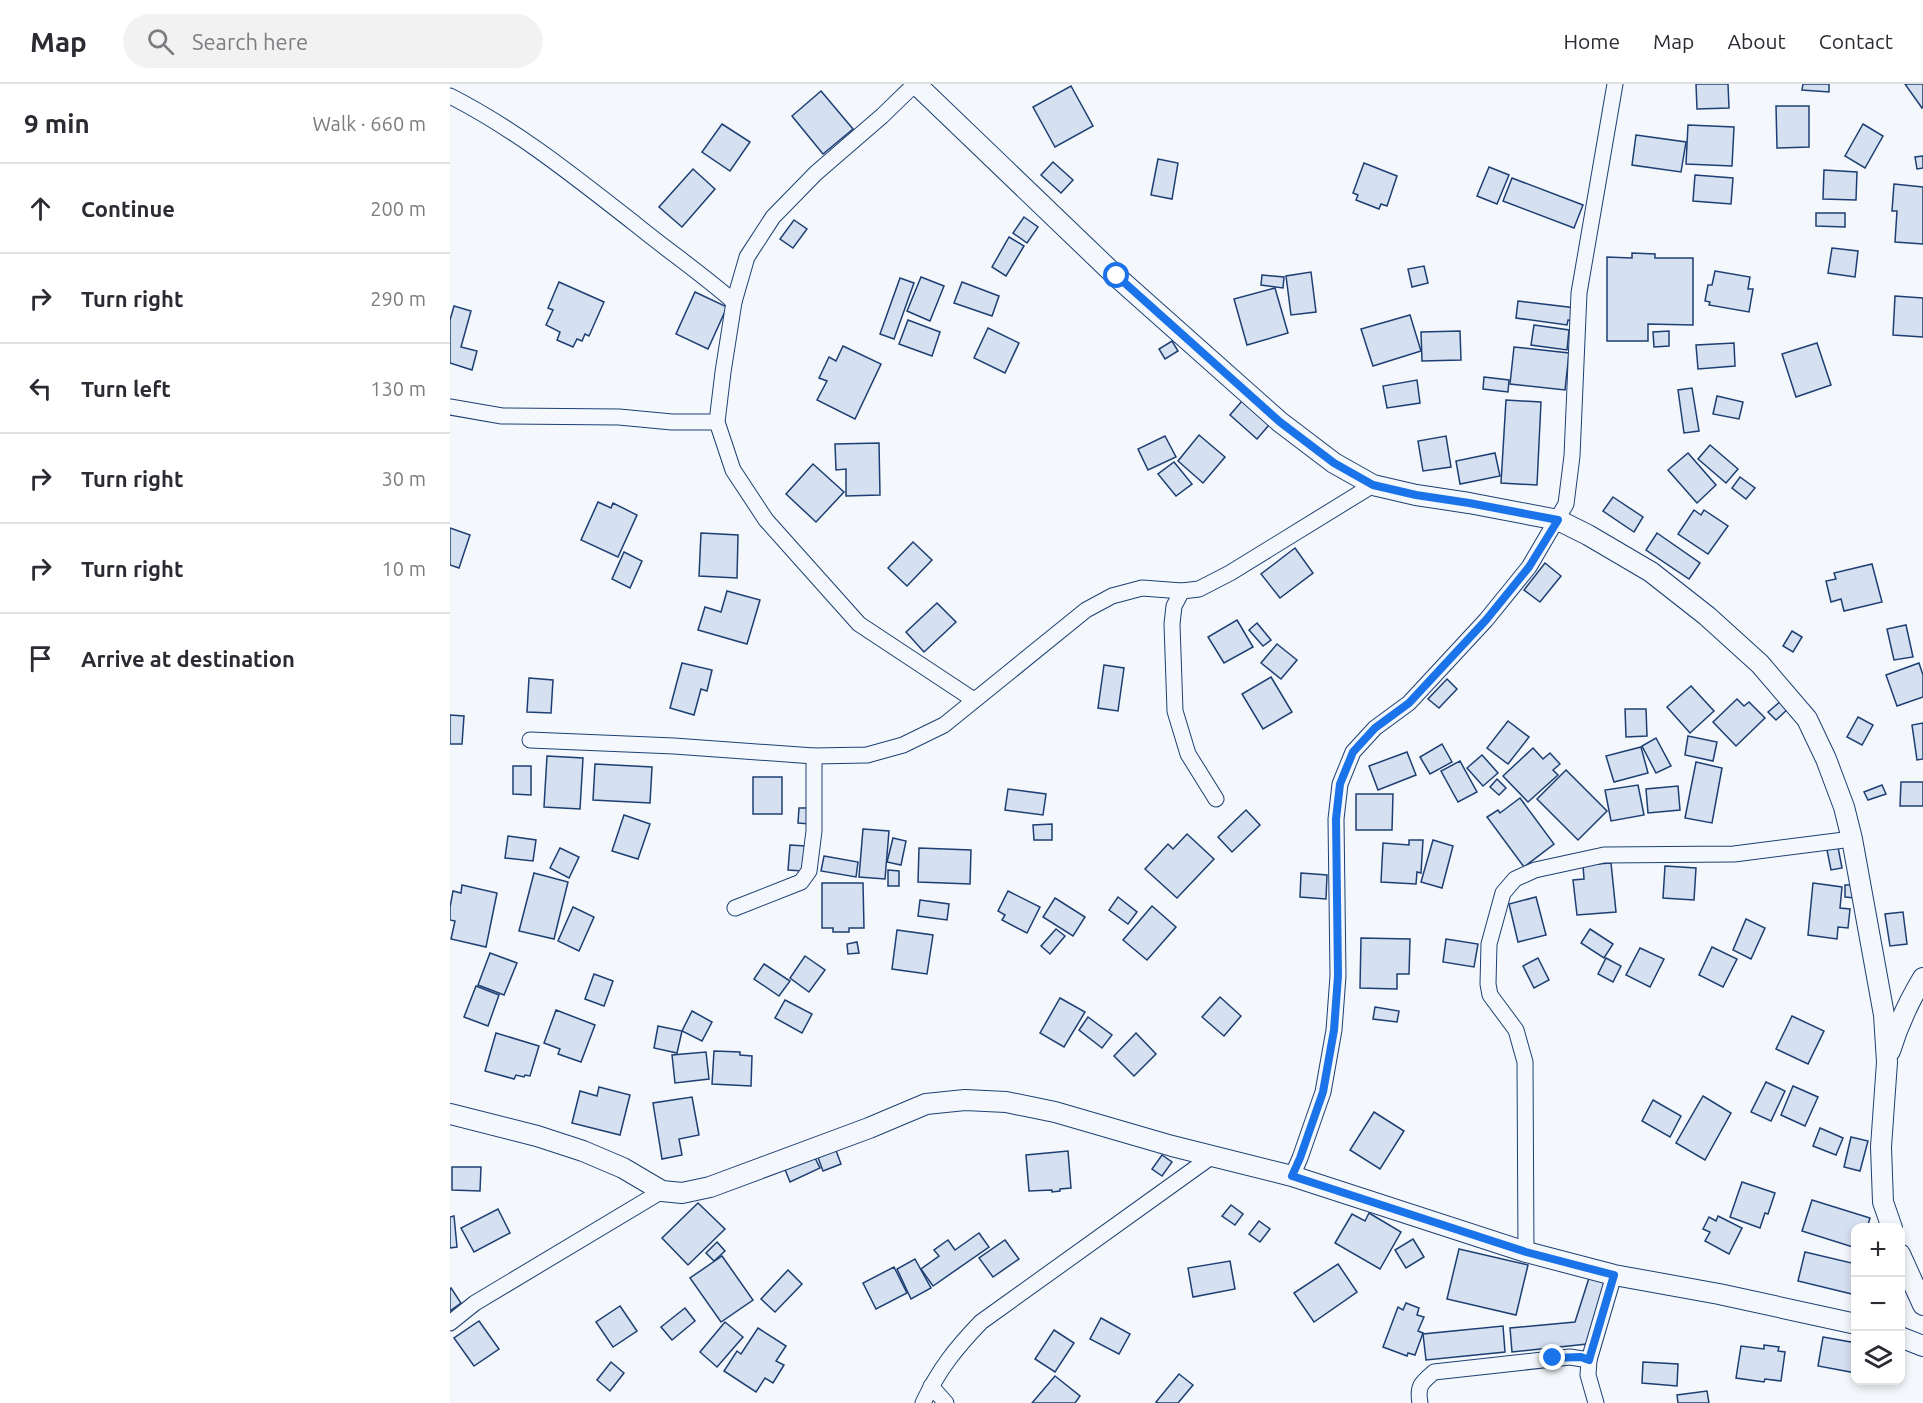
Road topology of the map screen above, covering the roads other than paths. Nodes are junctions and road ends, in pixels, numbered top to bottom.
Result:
1 (916, 84) edge
2 (1615, 84) edge
3 (450, 96) edge
4 (734, 303) junction
5 (450, 407) edge
6 (717, 422) junction
7 (1373, 485) junction
8 (1558, 520) junction
9 (1182, 591) junction
10 (974, 700) junction
11 (530, 740) dead end
12 (814, 756) junction
13 (1216, 799) dead end
14 (1852, 839) junction
15 (735, 908) dead end
16 (1923, 978) edge
17 (1887, 1062) junction
18 (450, 1114) edge
19 (1211, 1157) junction
20 (1292, 1176) junction
21 (662, 1191) junction
22 (1891, 1223) edge
23 (1526, 1252) junction
24 (1905, 1265) edge
25 (1614, 1275) junction
26 (1923, 1305) edge
27 (450, 1323) edge
28 (1851, 1323) edge
29 (1905, 1339) edge
30 (1923, 1346) edge
31 (1589, 1360) junction
32 (931, 1386) junction
33 (923, 1403) edge
34 (946, 1403) edge
35 (1420, 1403) edge
36 (1596, 1403) edge

1 - 4 street
1 - 7 street
2 - 8 street
3 - 4 street
4 - 6 street
5 - 6 street
6 - 10 street
7 - 8 street
7 - 9 street
8 - 14 street
8 - 20 street
9 - 10 street
9 - 13 street
10 - 12 street
11 - 12 street
12 - 15 street
14 - 17 street
14 - 23 street
16 - 17 street
17 - 22 street
18 - 21 street
19 - 20 street
19 - 21 street
19 - 32 street
20 - 23 street
21 - 27 street
23 - 25 street
24 - 26 street
25 - 28 street
25 - 31 street
29 - 30 street
31 - 35 street
31 - 36 street
32 - 33 street
32 - 34 street

